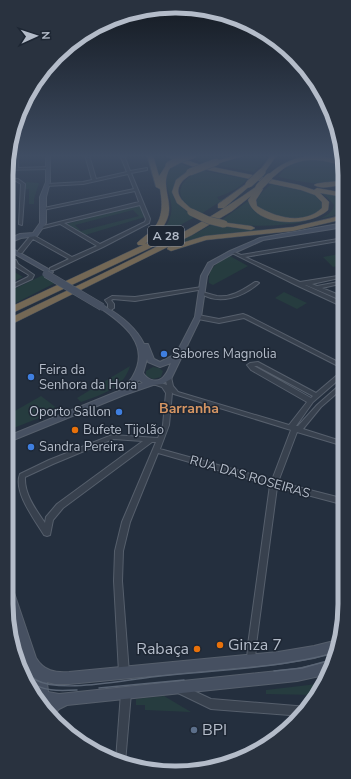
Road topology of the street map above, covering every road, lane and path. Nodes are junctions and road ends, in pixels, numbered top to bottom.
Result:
1 (22, 191) edge
2 (45, 191) edge
3 (129, 191) edge
4 (137, 191) edge
5 (161, 191) edge
6 (164, 191) edge
7 (175, 191) edge
8 (239, 191) edge
9 (250, 191) edge
10 (256, 191) edge
11 (308, 191) edge
12 (327, 191) edge
13 (338, 193) edge
14 (142, 204) junction
15 (44, 209) junction
16 (166, 209) junction
17 (338, 217) edge
18 (338, 218) edge
19 (21, 224) dead end
20 (60, 224) junction
21 (338, 226) edge
22 (40, 228) junction
23 (34, 236) junction
24 (13, 239) edge
25 (338, 239) edge
26 (338, 243) edge
27 (101, 246) junction
28 (13, 251) edge
29 (20, 252) dead end
30 (232, 252) junction
31 (13, 254) edge
32 (241, 256) junction
33 (72, 259) junction
34 (247, 259) junction
35 (14, 261) dead end
36 (49, 271) junction
37 (338, 277) edge
38 (78, 278) junction
39 (307, 283) junction
40 (338, 283) edge
41 (257, 284) dead end
42 (298, 284) junction
43 (13, 286) edge
44 (82, 287) junction
45 (317, 287) junction
46 (202, 290) junction
47 (311, 290) junction
48 (338, 296) edge
49 (338, 302) edge
50 (106, 307) junction
51 (13, 310) edge
52 (198, 317) junction
53 (13, 321) edge
54 (180, 354) junction
55 (159, 364) junction
56 (338, 364) edge
57 (140, 371) junction
58 (168, 376) junction
59 (338, 378) edge
60 (153, 383) junction
61 (338, 390) edge
62 (121, 393) junction
63 (318, 396) junction
64 (311, 401) junction
65 (295, 429) junction
66 (13, 437) edge
67 (151, 439) junction
68 (160, 440) junction
69 (338, 442) edge
70 (156, 450) junction
71 (274, 484) junction
72 (338, 500) edge
73 (13, 606) edge
74 (331, 649) edge
75 (251, 661) junction
76 (35, 668) junction
77 (324, 669) edge
78 (124, 673) junction
79 (176, 687) junction
80 (40, 693) edge
81 (126, 693) junction
82 (44, 699) edge
83 (68, 699) junction
84 (52, 709) edge
85 (298, 710) edge
86 (122, 757) edge

1 - 19 street
2 - 15 street
3 - 15 street
4 - 14 street
5 - 16 highway
6 - 16 highway, bridge
7 - 17 highway, bridge
8 - 38 highway, A 28, bridge
9 - 44 highway, A 28
10 - 11 highway
12 - 13 highway
14 - 20 street
14 - 27 street
15 - 22 street
16 - 38 highway
18 - 44 highway
20 - 22 street
20 - 27 street
21 - 30 street
22 - 23 street
23 - 24 street
23 - 29 street
23 - 33 street
25 - 32 street
26 - 34 street
27 - 33 street
28 - 36 street
30 - 32 street
30 - 46 street
31 - 36 street
32 - 34 street
33 - 36 street
34 - 42 street
35 - 43 street
36 - 50 street, bridge
37 - 39 street
38 - 51 highway, A 28
39 - 42 street
39 - 45 street
40 - 45 street
41 - 46 street
42 - 47 street
44 - 53 highway, A 28
45 - 47 street
45 - 48 street
46 - 50 street
46 - 52 street
47 - 49 street
50 - 55 street
50 - 57 street
52 - 54 street
52 - 56 street
54 - 55 street
54 - 58 street
55 - 57 street
55 - 58 street
57 - 60 street
57 - 62 street
58 - 60 street
58 - 65 street
59 - 63 street
60 - 62 street
60 - 68 street
61 - 65 street
62 - 66 street
63 - 64 street
63 - 64 street
64 - 65 street
65 - 69 street
65 - 71 street
67 - 67 street
67 - 68 street
68 - 70 street
70 - 71 street, RUA DAS ROSEIRAS
70 - 78 street
71 - 72 street, RUA DAS ROSEIRAS
71 - 75 street
73 - 76 street
74 - 75 street
75 - 78 street
76 - 78 street
76 - 80 street
77 - 79 street
79 - 81 street
79 - 85 street
81 - 83 street
81 - 86 street
82 - 83 street
83 - 84 street

